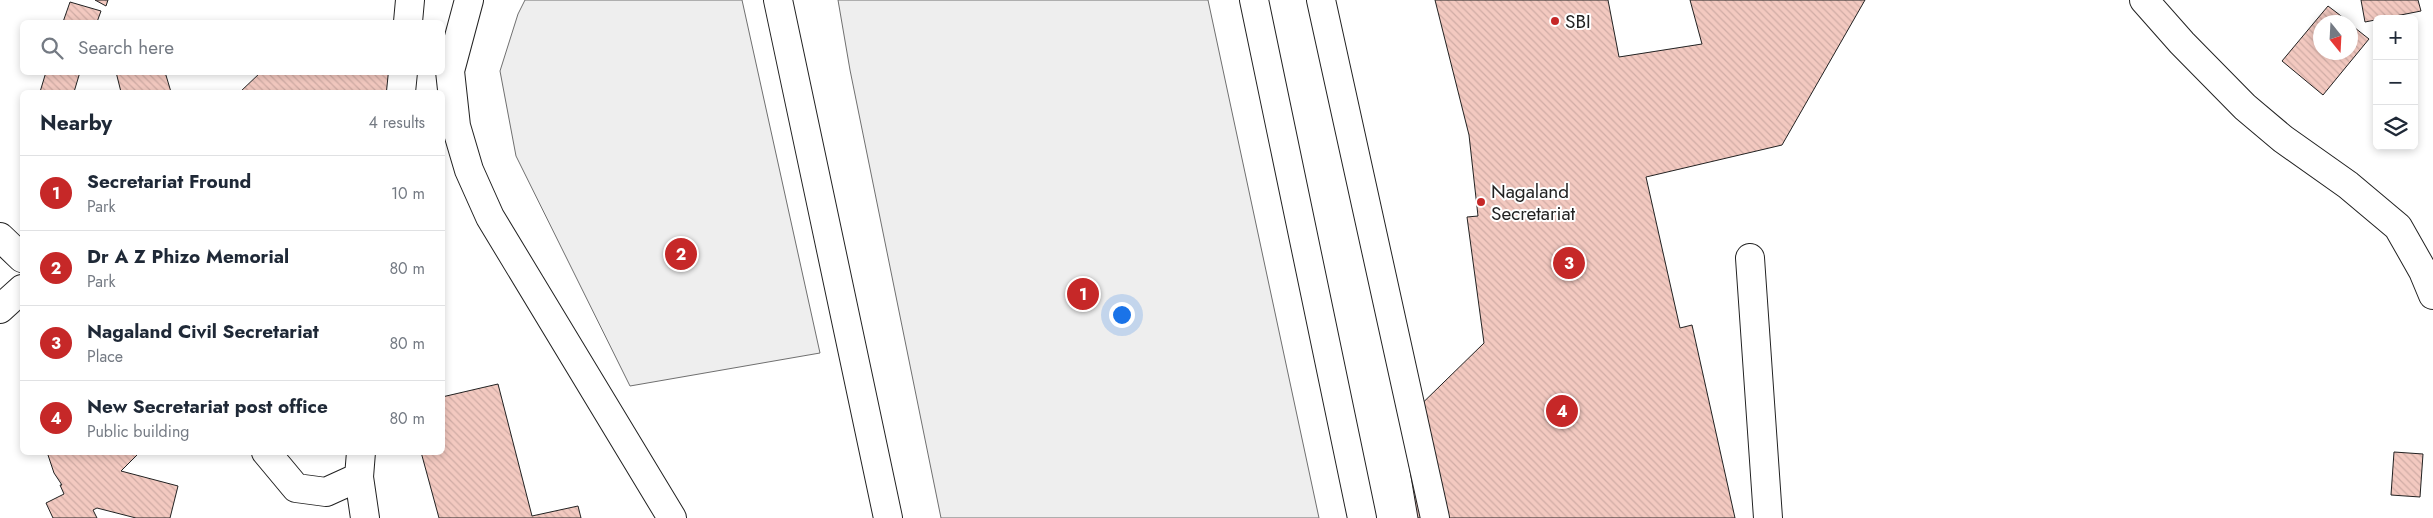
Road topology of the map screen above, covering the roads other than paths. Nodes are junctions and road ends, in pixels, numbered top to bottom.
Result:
1 (410, 0) edge
2 (778, 0) edge
3 (1254, 0) edge
4 (1321, 0) edge
5 (2144, 0) edge
6 (463, 4) edge
7 (408, 20) edge
8 (403, 75) edge
9 (401, 90) edge
10 (0, 236) edge
11 (20, 256) edge
12 (1750, 258) dead end
13 (20, 291) edge
14 (2433, 295) edge
15 (0, 309) edge
16 (268, 455) edge
17 (360, 465) edge
18 (365, 518) edge
19 (672, 518) edge
20 (888, 518) edge
21 (1362, 518) edge
22 (1435, 518) edge
23 (1768, 518) edge

1 - 7 street
2 - 20 street
3 - 21 street
4 - 22 street
5 - 14 street
6 - 19 street
8 - 9 street
10 - 11 street
12 - 23 street
13 - 15 street
16 - 17 street
17 - 18 street

